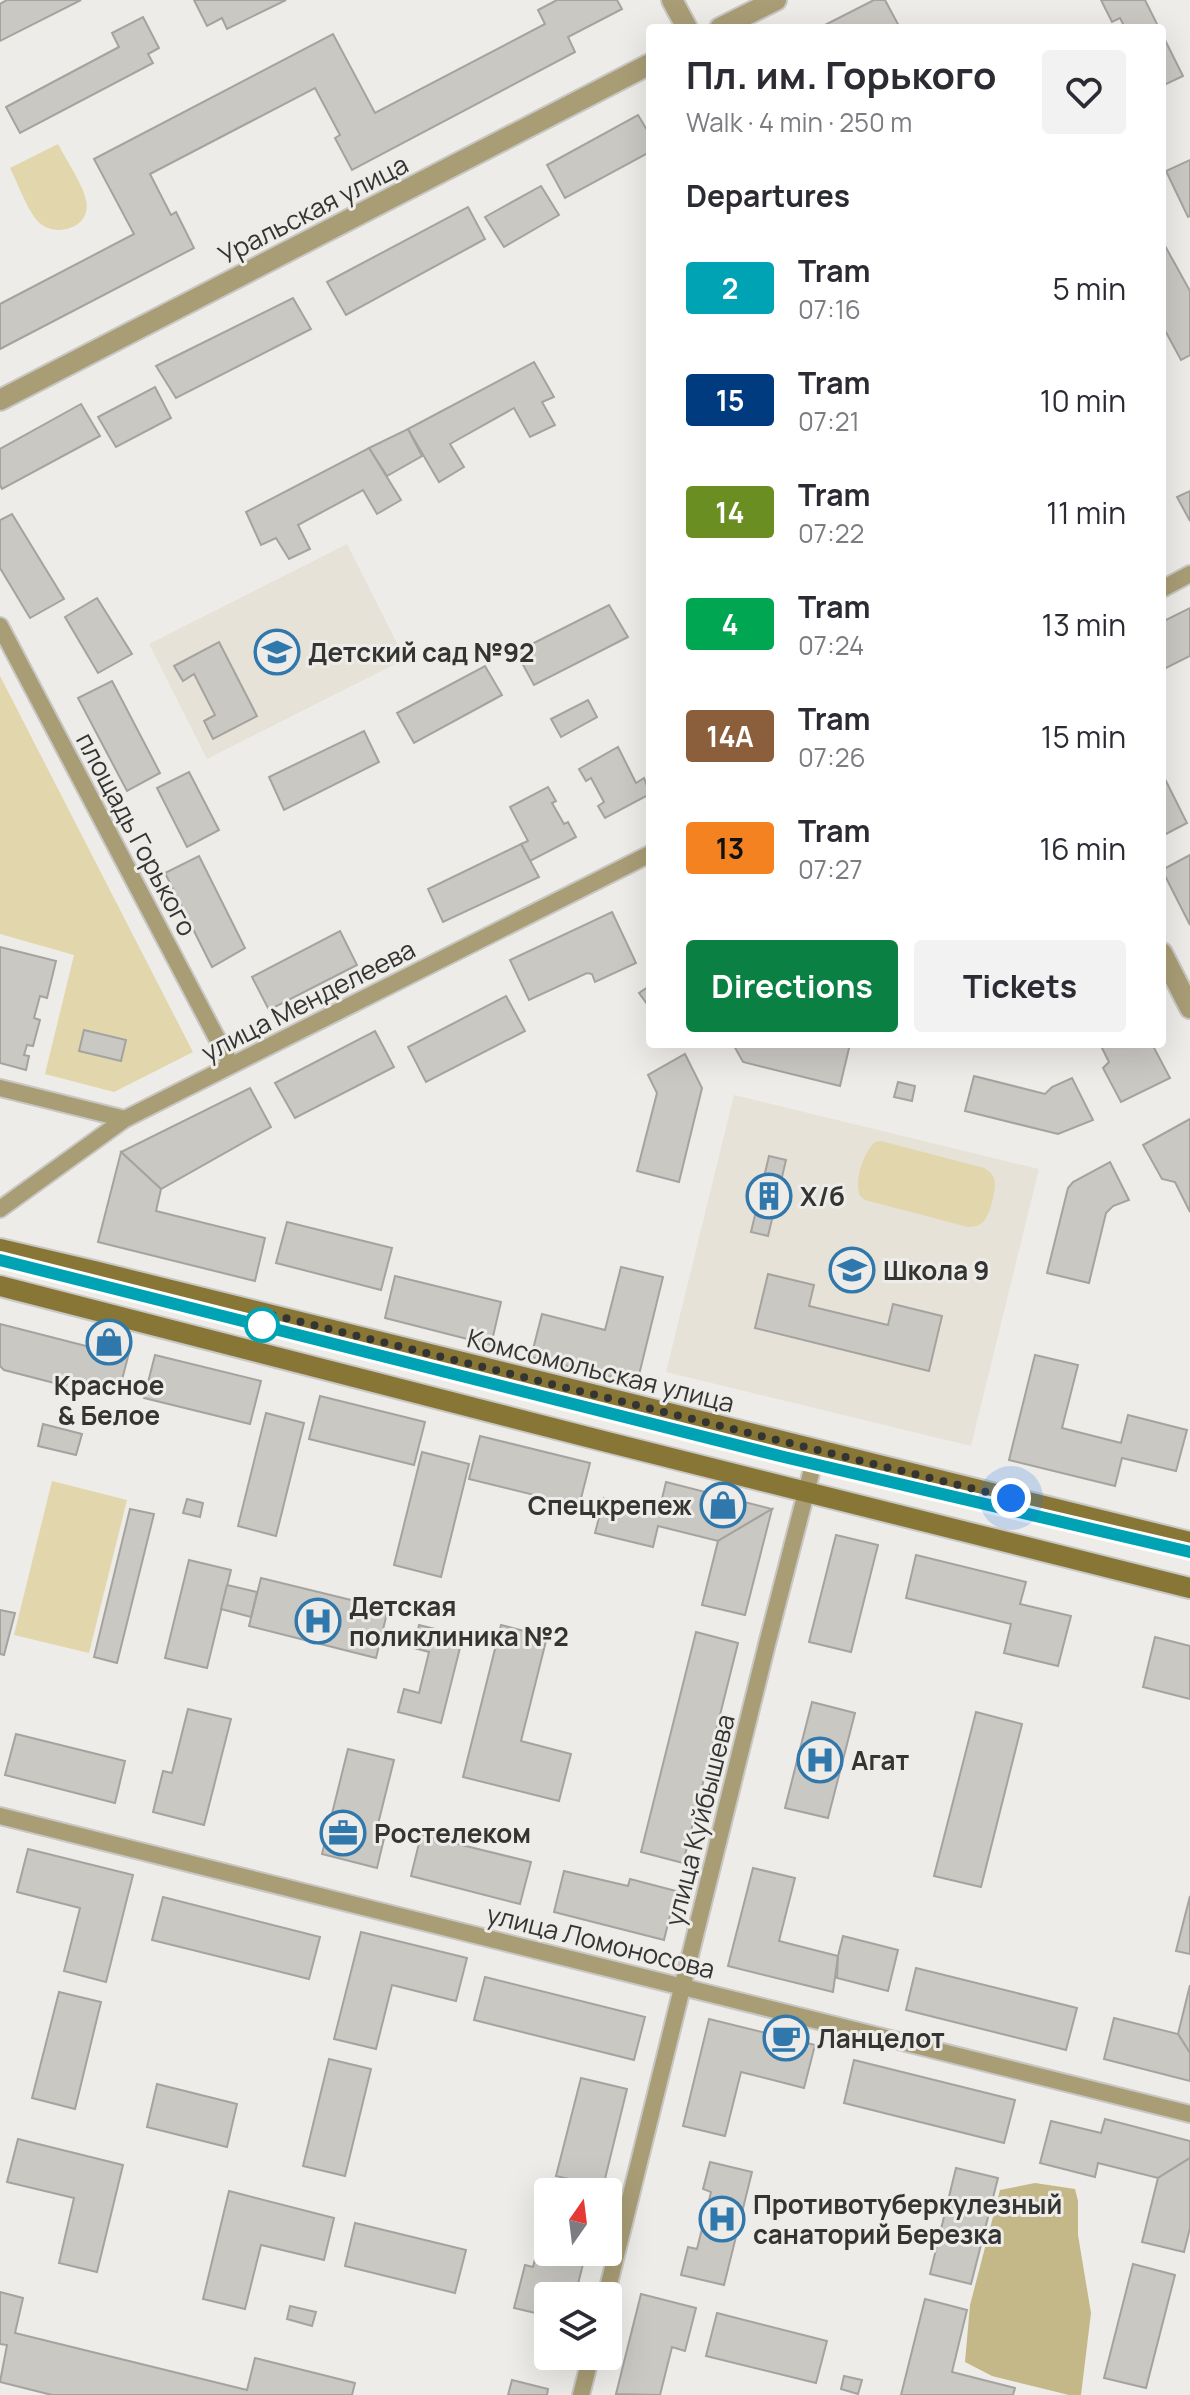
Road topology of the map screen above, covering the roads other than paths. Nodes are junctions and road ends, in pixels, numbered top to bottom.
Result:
1 (672, 0) edge
2 (776, 0) edge
3 (685, 24) edge
4 (728, 24) edge
5 (646, 66) edge
6 (0, 400) edge
7 (1190, 574) edge
8 (1166, 587) edge
9 (0, 626) edge
10 (646, 856) edge
11 (1166, 961) edge
12 (1190, 1008) edge
13 (231, 1065) junction
14 (0, 1088) edge
15 (125, 1119) junction
16 (0, 1209) edge
17 (0, 1249) edge
18 (0, 1286) edge
19 (817, 1450) junction
20 (807, 1491) junction
21 (1190, 1542) edge
22 (1190, 1588) edge
23 (0, 1816) edge
24 (683, 1987) junction
25 (1190, 2114) edge
26 (609, 2282) edge
27 (587, 2370) edge
28 (581, 2395) edge

1 - 3 street
2 - 4 street
5 - 6 street, Уральская улица
7 - 8 street
9 - 13 street, площадь Горького
10 - 13 street, улица Менделеева
11 - 12 street
13 - 15 street, улица Менделеева
14 - 15 street
15 - 16 street, улица Менделеева
17 - 19 main road, Комсомольская улица
18 - 20 main road
19 - 20 street, улица Куйбышева
19 - 21 main road, Комсомольская улица
20 - 22 main road
20 - 24 street, улица Куйбышева
23 - 24 street, улица Ломоносова
24 - 25 street, улица Ломоносова
24 - 26 street, улица Куйбышева
27 - 28 street

